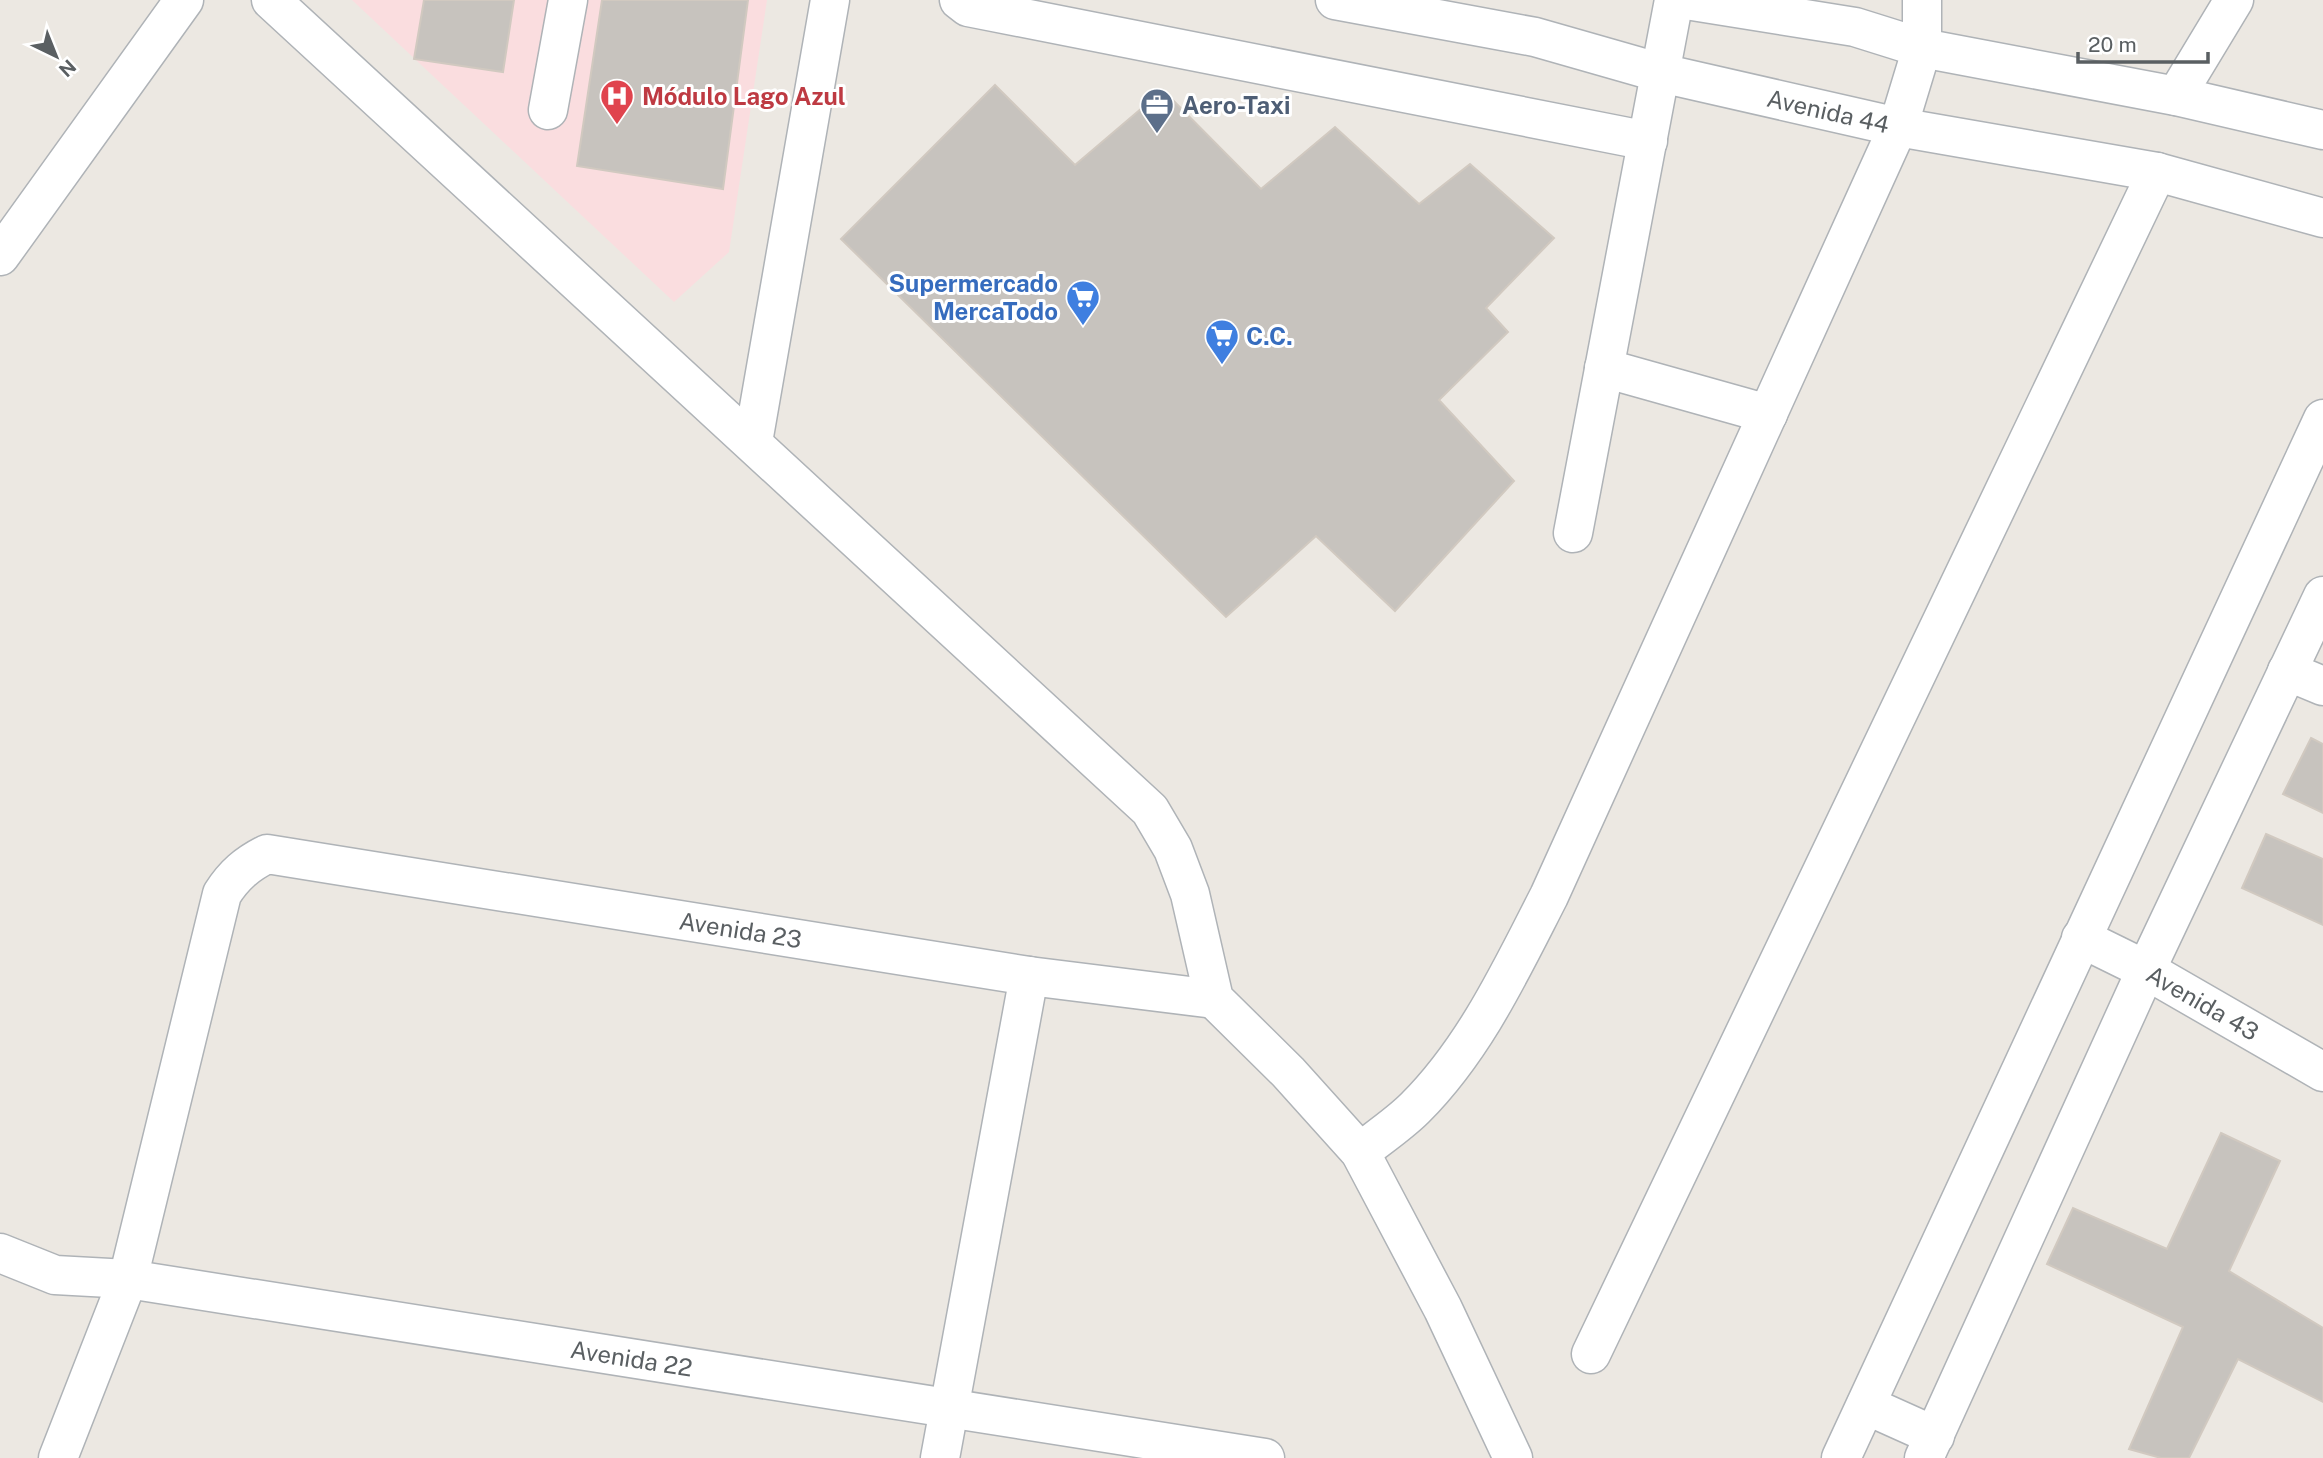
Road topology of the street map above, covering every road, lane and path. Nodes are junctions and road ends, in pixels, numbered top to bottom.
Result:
1 (184, 0) edge
2 (271, 0) edge
3 (568, 0) edge
4 (830, 0) edge
5 (959, 0) edge
6 (1335, 0) edge
7 (1674, 0) edge
8 (1686, 0) edge
9 (1826, 0) edge
10 (1922, 0) edge
11 (2234, 0) edge
12 (1855, 27) junction
13 (1922, 48) junction
14 (1661, 73) junction
15 (2176, 96) junction
16 (548, 110) dead end
17 (1898, 127) junction
18 (2323, 130) edge
19 (1648, 141) junction
20 (2157, 172) junction
21 (2323, 218) edge
22 (0, 256) edge
23 (1604, 368) junction
24 (1768, 414) junction
25 (2323, 419) edge
26 (753, 442) junction
27 (1573, 533) dead end
28 (2323, 596) edge
29 (2287, 671) junction
30 (2323, 686) edge
31 (2081, 938) junction
32 (2146, 970) junction
33 (1029, 976) junction
34 (1214, 999) junction
35 (2323, 1072) edge
36 (1360, 1152) junction
37 (0, 1253) edge
38 (128, 1279) junction
39 (1591, 1354) dead end
40 (1866, 1405) junction
41 (948, 1409) junction
42 (1930, 1447) edge
43 (58, 1458) edge
44 (940, 1458) edge
45 (1265, 1458) edge
46 (1513, 1458) edge
47 (1841, 1458) edge

1 - 22 street
2 - 26 street
3 - 16 street
4 - 26 street
5 - 19 street
6 - 14 street, Avenida 44
7 - 14 street
8 - 12 street
9 - 12 street
10 - 13 street
11 - 15 street
12 - 13 street
13 - 15 street
13 - 17 street
14 - 17 street, Avenida 44
14 - 19 street
15 - 18 street
17 - 20 street, Avenida 44
17 - 24 street
19 - 23 street
20 - 21 street, Avenida 44
20 - 39 street
23 - 24 street
23 - 27 street
24 - 36 street
25 - 31 street
26 - 34 street
28 - 29 street
29 - 30 street
29 - 32 street
31 - 32 street, Avenida 43
31 - 40 street
32 - 35 street, Avenida 43
32 - 42 street
33 - 34 street, Avenida 23
33 - 38 street, Avenida 23
33 - 41 street
34 - 36 street
36 - 46 street
37 - 38 street, Avenida 22
38 - 41 street, Avenida 22
38 - 43 street
40 - 42 street
40 - 47 street
41 - 44 street
41 - 45 street, Avenida 22

